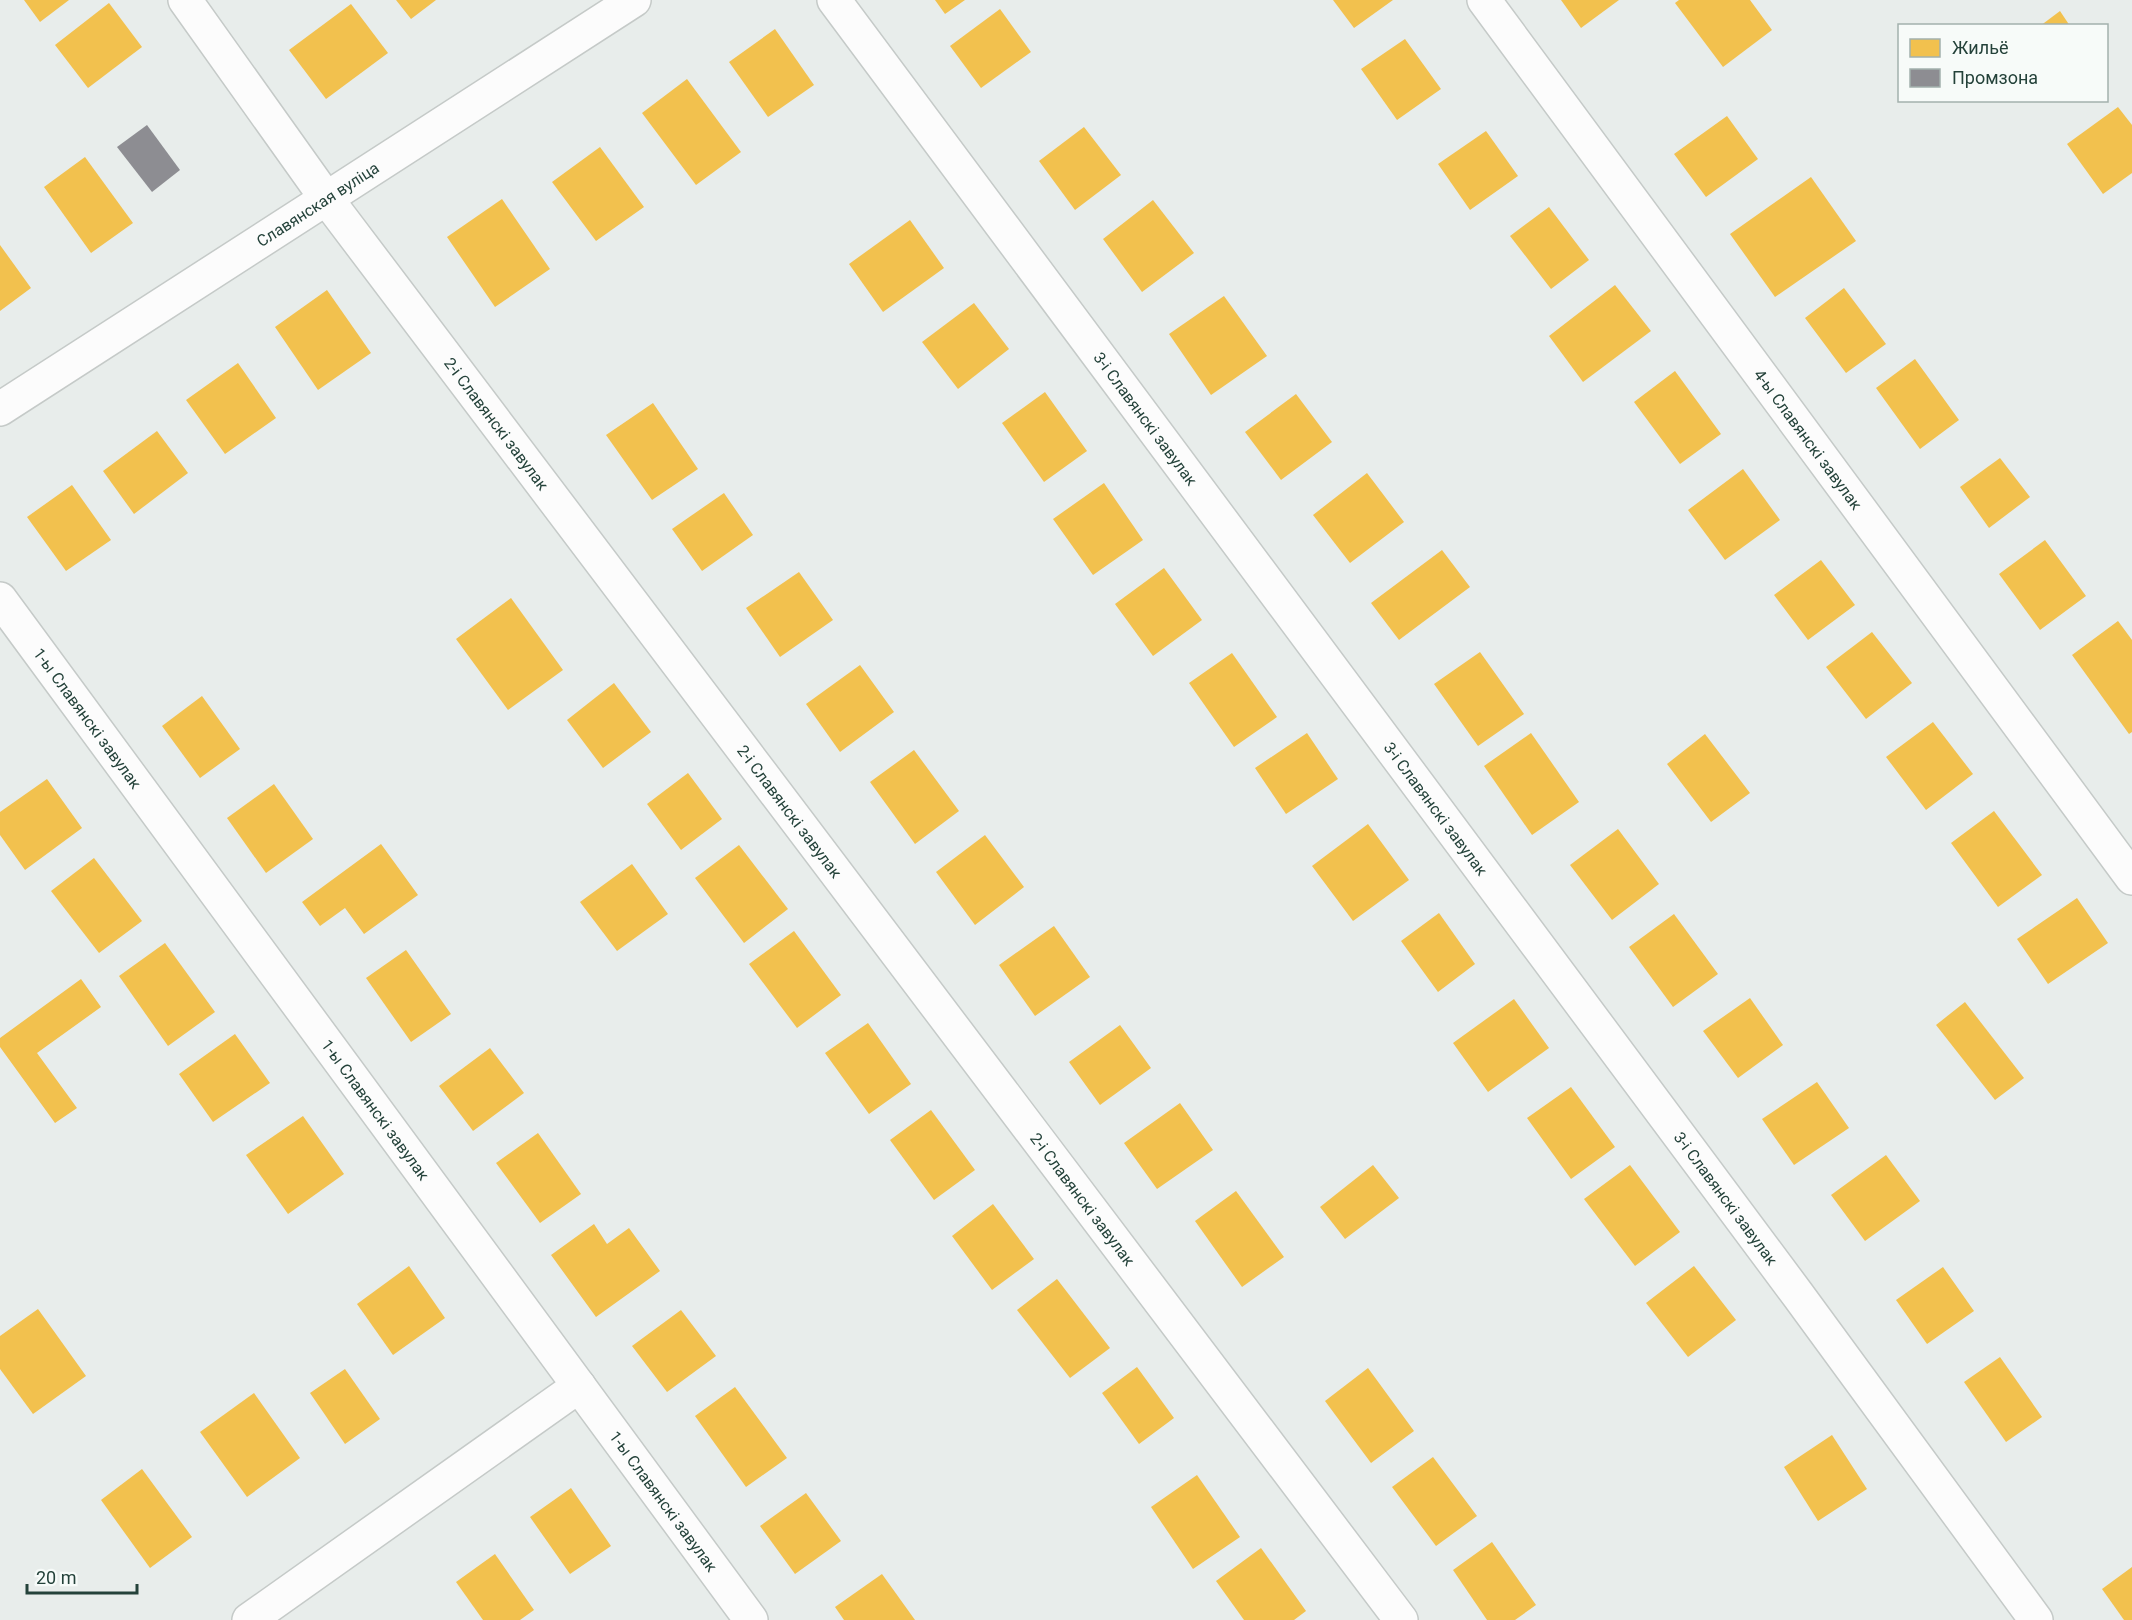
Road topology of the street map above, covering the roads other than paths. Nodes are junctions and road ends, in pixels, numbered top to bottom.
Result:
1 (185, 0) edge
2 (634, 0) edge
3 (834, 0) edge
4 (1484, 0) edge
5 (326, 198) junction
6 (0, 409) edge
7 (0, 600) edge
8 (2132, 878) edge
9 (579, 1386) junction
10 (249, 1620) edge
11 (751, 1620) edge
12 (1401, 1620) edge
13 (2036, 1620) edge

1 - 5 street, 2-і Славянскі завулак
2 - 5 street, Славянская вуліца
3 - 13 street, 3-і Славянскі завулак
4 - 8 street, 4-ы Славянскі завулак
5 - 6 street, Славянская вуліца
5 - 12 street, 2-і Славянскі завулак
7 - 9 street, 1-ы Славянскі завулак
9 - 10 street
9 - 11 street, 1-ы Славянскі завулак

